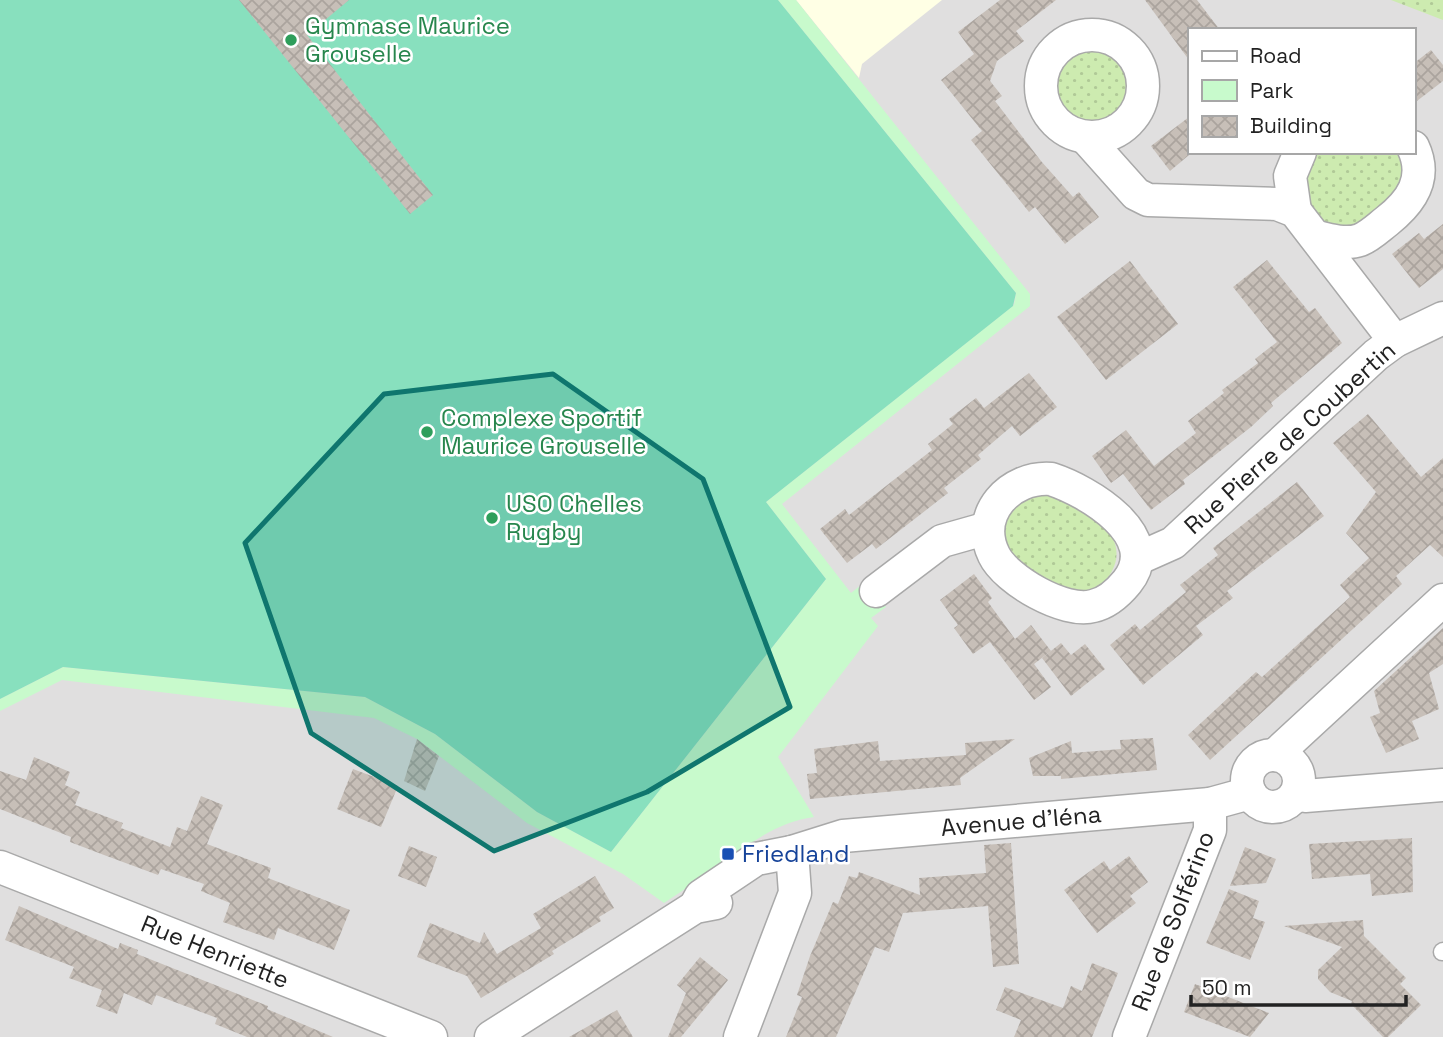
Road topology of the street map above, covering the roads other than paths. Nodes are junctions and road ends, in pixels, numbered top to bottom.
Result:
1 (1086, 138) dead end
2 (1415, 151) edge
3 (1299, 154) edge
4 (1295, 211) junction
5 (1317, 237) junction
6 (1443, 318) edge
7 (1395, 341) junction
8 (988, 528) junction
9 (1137, 559) junction
10 (876, 591) dead end
11 (1443, 600) edge
12 (1275, 755) junction
13 (1443, 785) edge
14 (1250, 793) junction
15 (1296, 794) junction
16 (1210, 804) junction
17 (792, 852) junction
18 (0, 867) edge
19 (431, 1037) edge
20 (491, 1037) edge
21 (740, 1037) edge
22 (1129, 1037) edge

1 - 4 street
2 - 5 street
3 - 4 street
4 - 5 street
5 - 7 street
6 - 7 street, Rue Pierre de Coubertin
7 - 9 street, Rue Pierre de Coubertin
8 - 9 street
8 - 9 street
8 - 10 street
11 - 12 street
12 - 14 street
12 - 15 street
13 - 15 street
14 - 15 street
14 - 16 street, Avenue d'Iéna
16 - 17 street, Avenue d'Iéna
16 - 22 street, Rue de Solférino
17 - 20 street, Avenue d'Iéna
17 - 21 street
18 - 19 street, Rue Henriette

